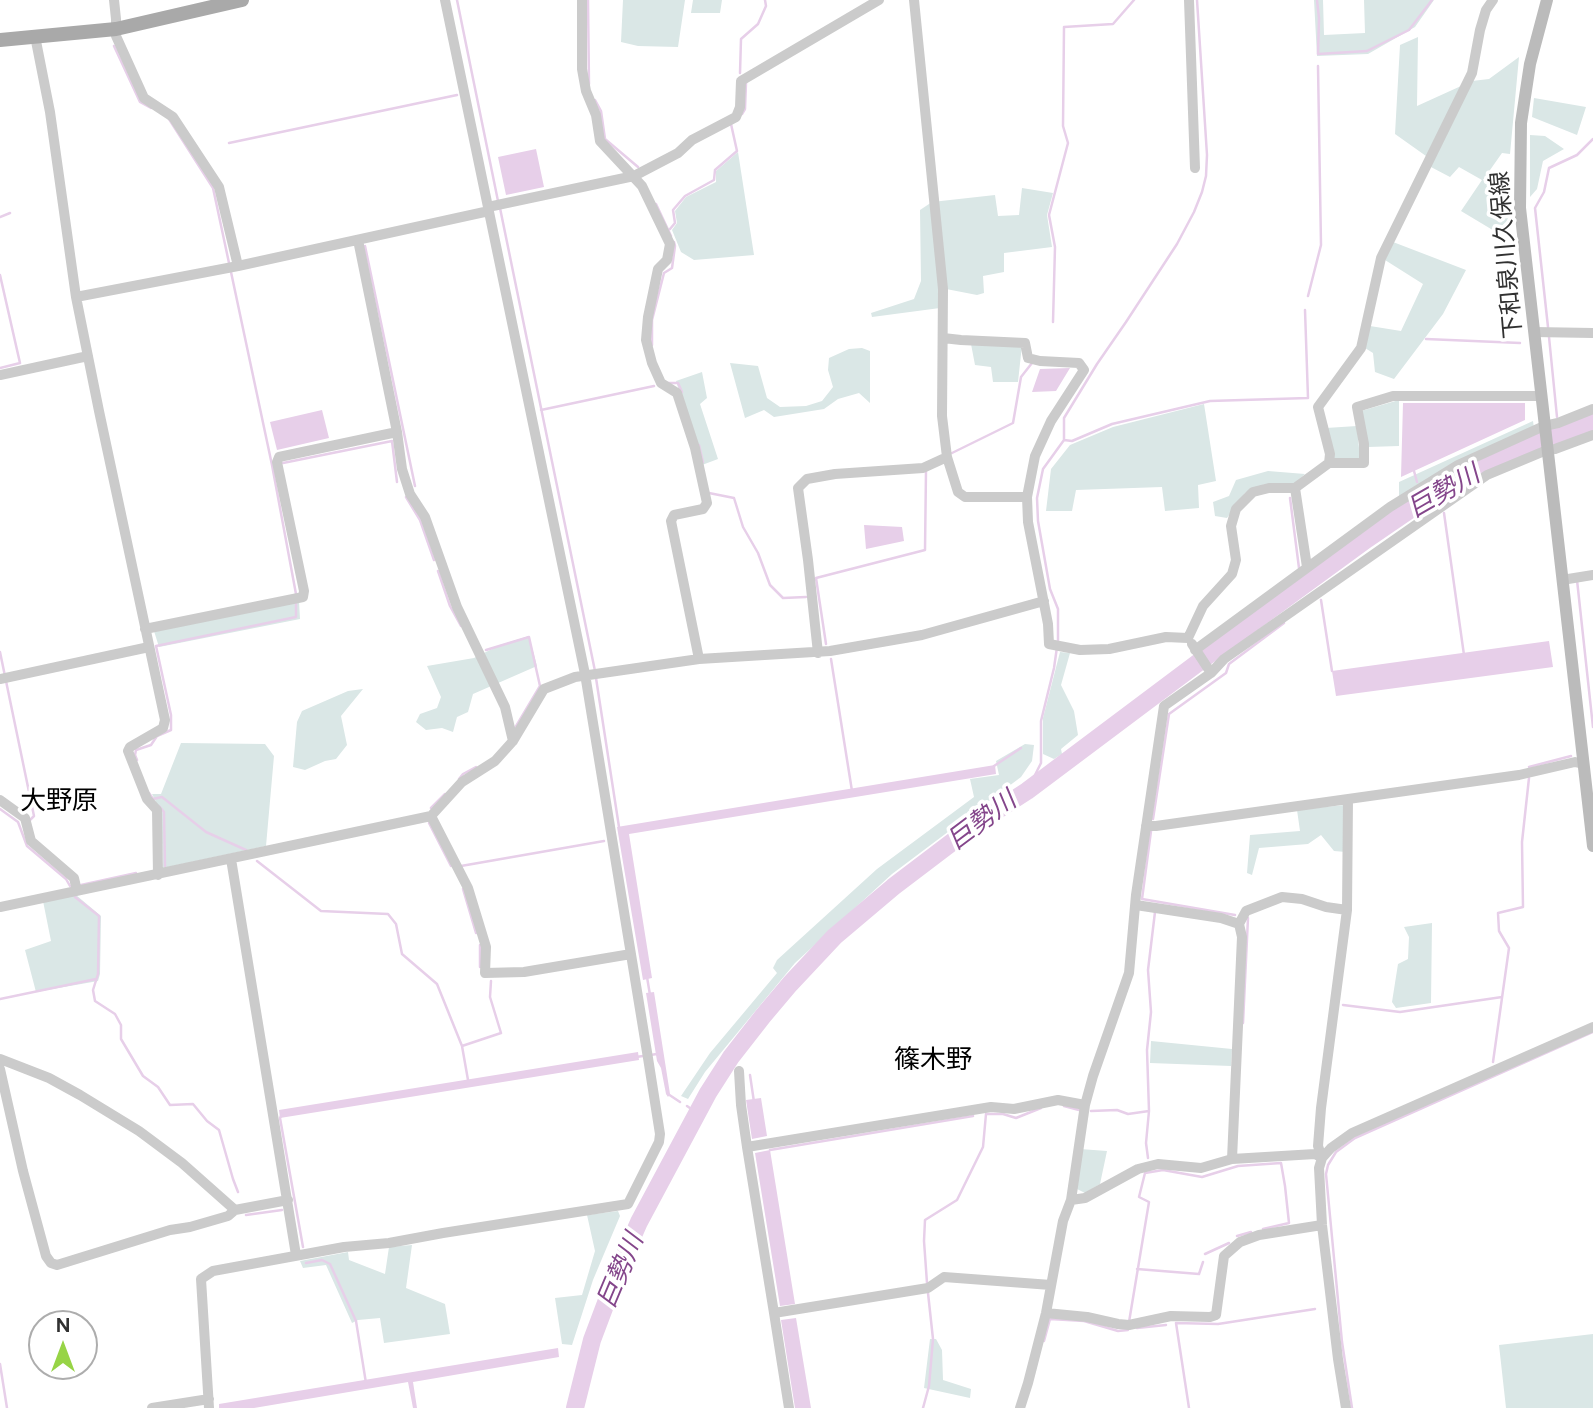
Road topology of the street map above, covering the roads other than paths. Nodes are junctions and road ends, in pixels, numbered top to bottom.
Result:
1 (114, 0) edge
2 (242, 0) edge
3 (445, 0) edge
4 (582, 0) edge
5 (879, 0) edge
6 (914, 0) edge
7 (1189, 0) edge
8 (1493, 0) edge
9 (1547, 0) edge
10 (116, 29) junction
11 (35, 36) junction
12 (0, 40) edge
13 (1195, 168) dead end
14 (634, 176) junction
15 (489, 209) junction
16 (358, 240) junction
17 (238, 266) junction
18 (76, 298) junction
19 (1534, 332) junction
20 (1593, 332) edge
21 (943, 338) junction
22 (89, 356) junction
23 (0, 375) edge
24 (1541, 396) junction
25 (1593, 409) edge
26 (1544, 426) junction
27 (397, 432) junction
28 (1593, 435) edge
29 (1547, 450) junction
30 (947, 457) junction
31 (1329, 463) junction
32 (1295, 488) junction
33 (1027, 497) junction
34 (1307, 567) junction
35 (1593, 575) edge
36 (1572, 578) junction
37 (1044, 601) junction
38 (145, 629) junction
39 (1188, 638) junction
40 (149, 647) junction
41 (1195, 650) junction
42 (818, 653) junction
43 (699, 659) junction
44 (1211, 673) junction
45 (585, 674) junction
46 (3, 678) edge
47 (513, 741) junction
48 (1583, 764) junction
49 (1348, 799) junction
50 (0, 800) edge
51 (431, 816) junction
52 (1146, 825) junction
53 (1593, 846) edge
54 (231, 859) junction
55 (158, 874) junction
56 (77, 891) junction
57 (1136, 905) junction
58 (0, 907) edge
59 (1347, 909) junction
60 (1239, 925) junction
61 (631, 954) junction
62 (1593, 1027) edge
63 (0, 1059) edge
64 (0, 1069) edge
65 (739, 1071) dead end
66 (1085, 1105) junction
67 (747, 1147) junction
68 (1322, 1158) junction
69 (1232, 1159) junction
70 (288, 1200) junction
71 (1071, 1200) junction
72 (235, 1210) junction
73 (1322, 1225) junction
74 (296, 1255) junction
75 (1051, 1285) junction
76 (1046, 1312) junction
77 (774, 1313) junction
78 (209, 1404) edge
79 (152, 1408) edge
80 (789, 1408) edge
81 (1020, 1408) edge
82 (1346, 1408) edge

1 - 10 street
2 - 10 main road
3 - 15 street
4 - 14 street
5 - 14 street
6 - 21 street
7 - 13 street
8 - 31 street
9 - 19 street, 下和泉川久保線
10 - 11 main road
10 - 17 street
11 - 12 main road
11 - 18 street
14 - 15 street
14 - 43 street
15 - 16 street
15 - 45 street
16 - 17 street
16 - 27 street
17 - 18 street
18 - 22 street
19 - 20 street
19 - 24 street, 下和泉川久保線
21 - 30 street
21 - 33 street
22 - 23 street
22 - 38 street
24 - 26 street, 下和泉川久保線
24 - 31 street
25 - 26 street
26 - 29 street, 下和泉川久保線
26 - 34 street
27 - 38 street
27 - 47 street
28 - 29 street
29 - 36 street
29 - 44 street
30 - 33 street
30 - 42 street
31 - 32 street
32 - 34 street
32 - 39 street
33 - 37 street
34 - 41 street
35 - 36 street
36 - 48 street
37 - 39 street
37 - 42 street
38 - 40 street
39 - 41 street
40 - 46 street
40 - 55 street
41 - 44 street
42 - 43 street
43 - 45 street
44 - 52 street
45 - 47 street
45 - 61 street
47 - 51 street
48 - 49 street
48 - 53 street
49 - 52 street
49 - 59 street
50 - 56 street
51 - 54 street
51 - 61 street
52 - 57 street
54 - 55 street
54 - 70 street
55 - 56 street
56 - 58 street
57 - 60 street
57 - 66 street
59 - 60 street
59 - 68 street
60 - 69 street
61 - 74 street
62 - 68 street
63 - 72 street
64 - 72 street
65 - 67 street
66 - 67 street
66 - 71 street
67 - 77 street
68 - 69 street
68 - 73 street
69 - 71 street
70 - 72 street
70 - 74 street
71 - 75 street
73 - 76 street
73 - 82 street
74 - 78 street
75 - 76 street
75 - 77 street
76 - 81 street
77 - 80 street
78 - 79 street

